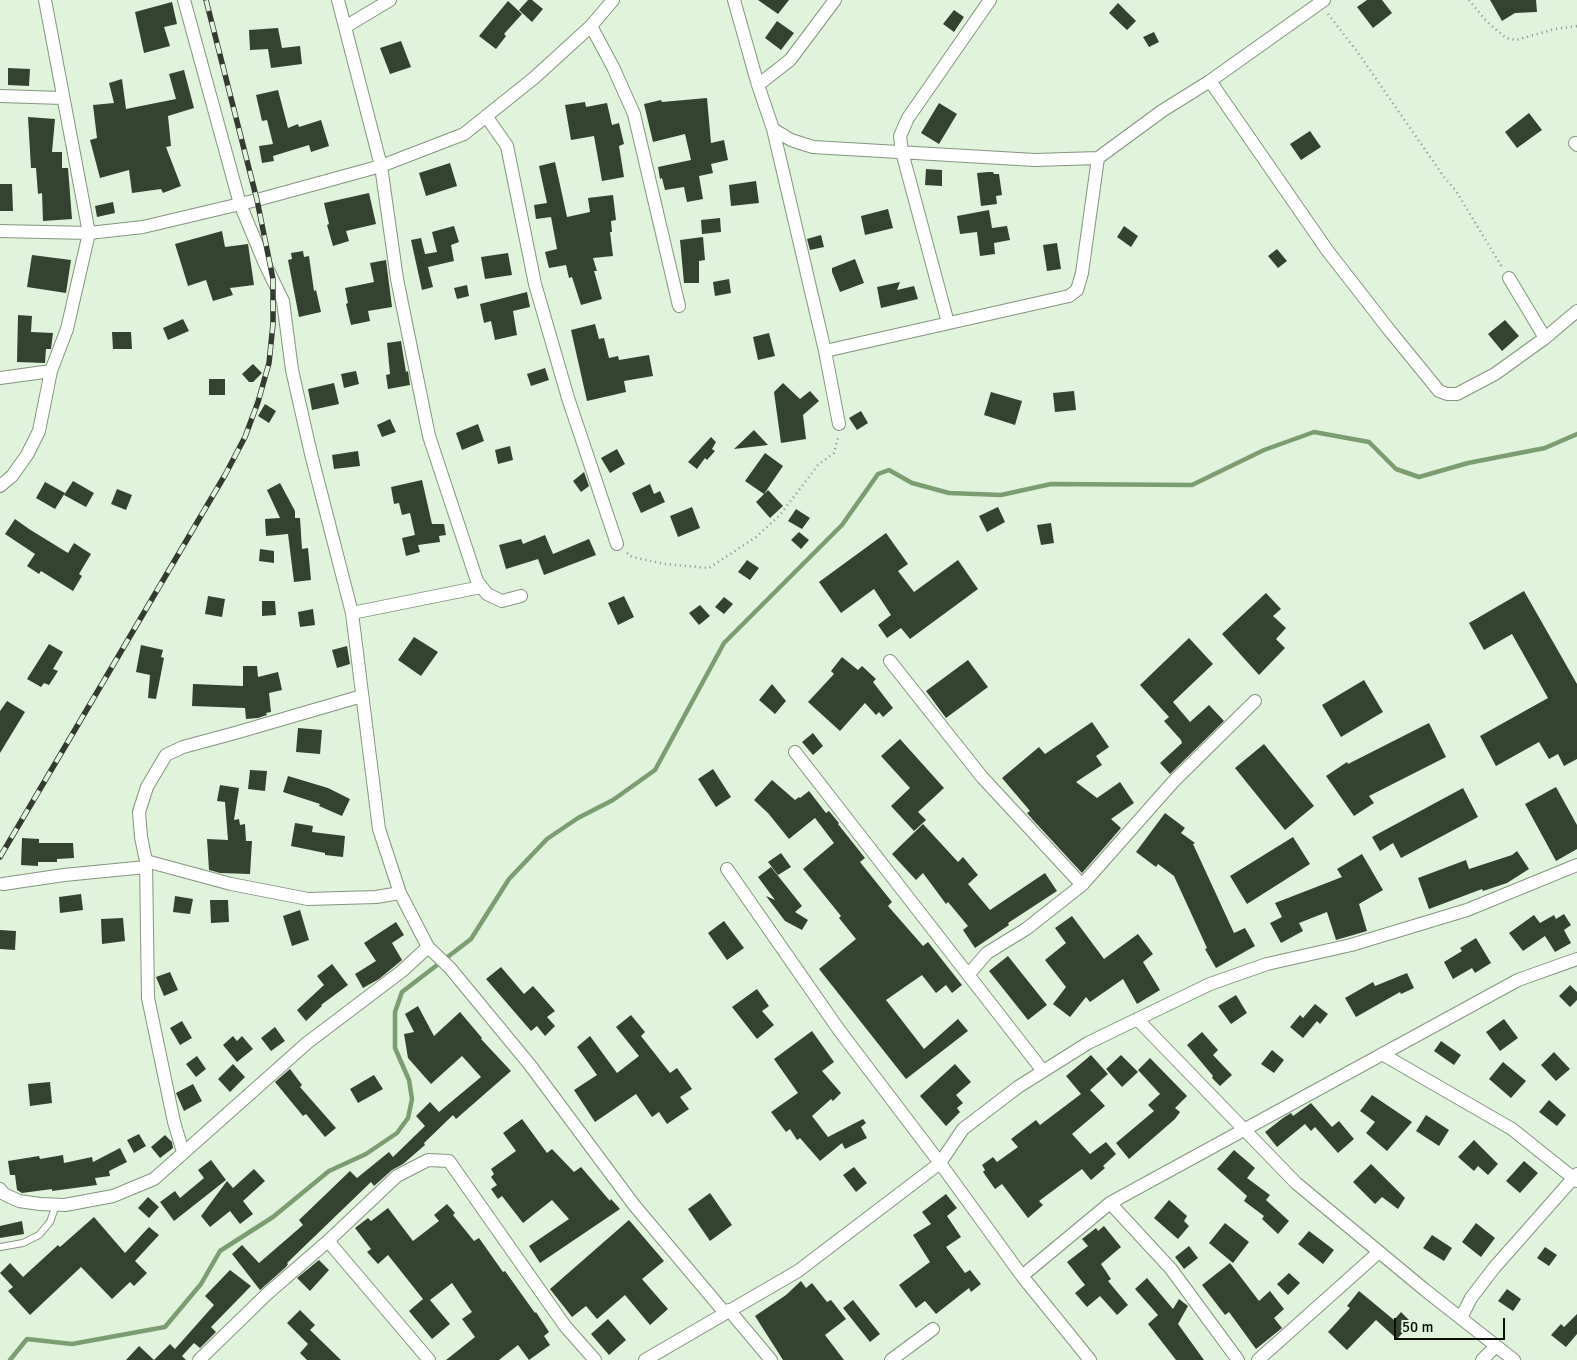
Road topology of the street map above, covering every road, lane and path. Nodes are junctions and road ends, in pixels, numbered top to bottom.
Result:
1 (45, 0) edge
2 (184, 0) edge
3 (338, 0) edge
4 (390, 0) edge
5 (613, 0) edge
6 (734, 0) edge
7 (835, 0) edge
8 (990, 0) edge
9 (1469, 0) edge
10 (1321, 1) edge
11 (591, 26) junction
12 (1577, 26) edge
13 (346, 27) junction
14 (1210, 81) junction
15 (758, 85) junction
16 (0, 96) edge
17 (63, 98) junction
18 (486, 116) junction
19 (773, 129) junction
20 (902, 152) junction
21 (1098, 158) junction
22 (381, 166) junction
23 (240, 204) junction
24 (0, 230) edge
25 (89, 233) junction
26 (1509, 278) joint
27 (679, 306) dead end
28 (1577, 311) edge
29 (948, 323) junction
30 (1545, 338) junction
31 (825, 351) junction
32 (51, 371) junction
33 (0, 378) edge
34 (839, 424) joint
35 (0, 486) edge
36 (616, 544) joint
37 (481, 587) junction
38 (521, 596) dead end
39 (352, 613) junction
40 (890, 661) dead end
41 (362, 696) junction
42 (1255, 701) dead end
43 (795, 752) dead end
44 (146, 864) junction
45 (1577, 864) edge
46 (728, 868) dead end
47 (3, 884) dead end
48 (1082, 885) junction
49 (400, 892) junction
50 (432, 950) junction
51 (1575, 962) edge
52 (968, 974) junction
53 (1137, 1019) junction
54 (1382, 1054) junction
55 (1044, 1071) junction
56 (1244, 1130) junction
57 (183, 1152) junction
58 (940, 1163) junction
59 (1576, 1178) edge
60 (0, 1190) edge
61 (1110, 1203) junction
62 (56, 1205) junction
63 (328, 1241) junction
64 (0, 1247) edge
65 (1379, 1252) junction
66 (1022, 1276) junction
67 (727, 1311) junction
68 (1461, 1318) junction
69 (932, 1329) dead end
70 (1496, 1346) junction
71 (200, 1360) edge
72 (429, 1360) edge
73 (595, 1360) edge
74 (645, 1360) edge
75 (771, 1360) edge
76 (891, 1360) edge
77 (1090, 1360) edge
78 (1238, 1360) edge
79 (1258, 1360) edge
80 (1482, 1360) edge
81 (1514, 1360) edge

1 - 17 street
2 - 23 street
3 - 13 street
4 - 13 street
5 - 11 street
6 - 15 street
7 - 15 street
8 - 20 street
9 - 12 path
10 - 14 street
10 - 26 path
11 - 18 street
11 - 27 street
13 - 22 street
14 - 21 street
14 - 30 street
15 - 19 street
16 - 17 street
17 - 25 street
18 - 22 street
18 - 36 street
19 - 20 street
19 - 31 street
20 - 21 street
20 - 29 street
21 - 29 street
22 - 23 street
22 - 37 street
23 - 25 street
23 - 39 street
24 - 25 street
25 - 32 street
26 - 30 street
28 - 30 street
29 - 31 street
31 - 34 street
32 - 33 street
32 - 35 street
34 - 36 path
37 - 38 street
37 - 39 street
39 - 41 street
40 - 48 street
41 - 44 street
41 - 49 street
42 - 48 street
43 - 52 street
44 - 47 street
44 - 49 street
44 - 57 street
45 - 53 street
46 - 58 street
48 - 52 street
49 - 50 street
50 - 57 street
50 - 67 street
51 - 54 street
52 - 55 street
53 - 55 street
53 - 56 street
54 - 56 street
54 - 59 street
55 - 58 street
56 - 61 street
56 - 65 street
57 - 62 street
58 - 66 street
58 - 67 street
59 - 68 street
60 - 62 street
61 - 66 street
61 - 78 street
62 - 64 lane
63 - 71 street
63 - 72 street
63 - 73 street
65 - 68 street
65 - 79 street
66 - 77 street
67 - 74 street
67 - 75 street
68 - 70 street
69 - 76 street
70 - 80 street
70 - 81 street

